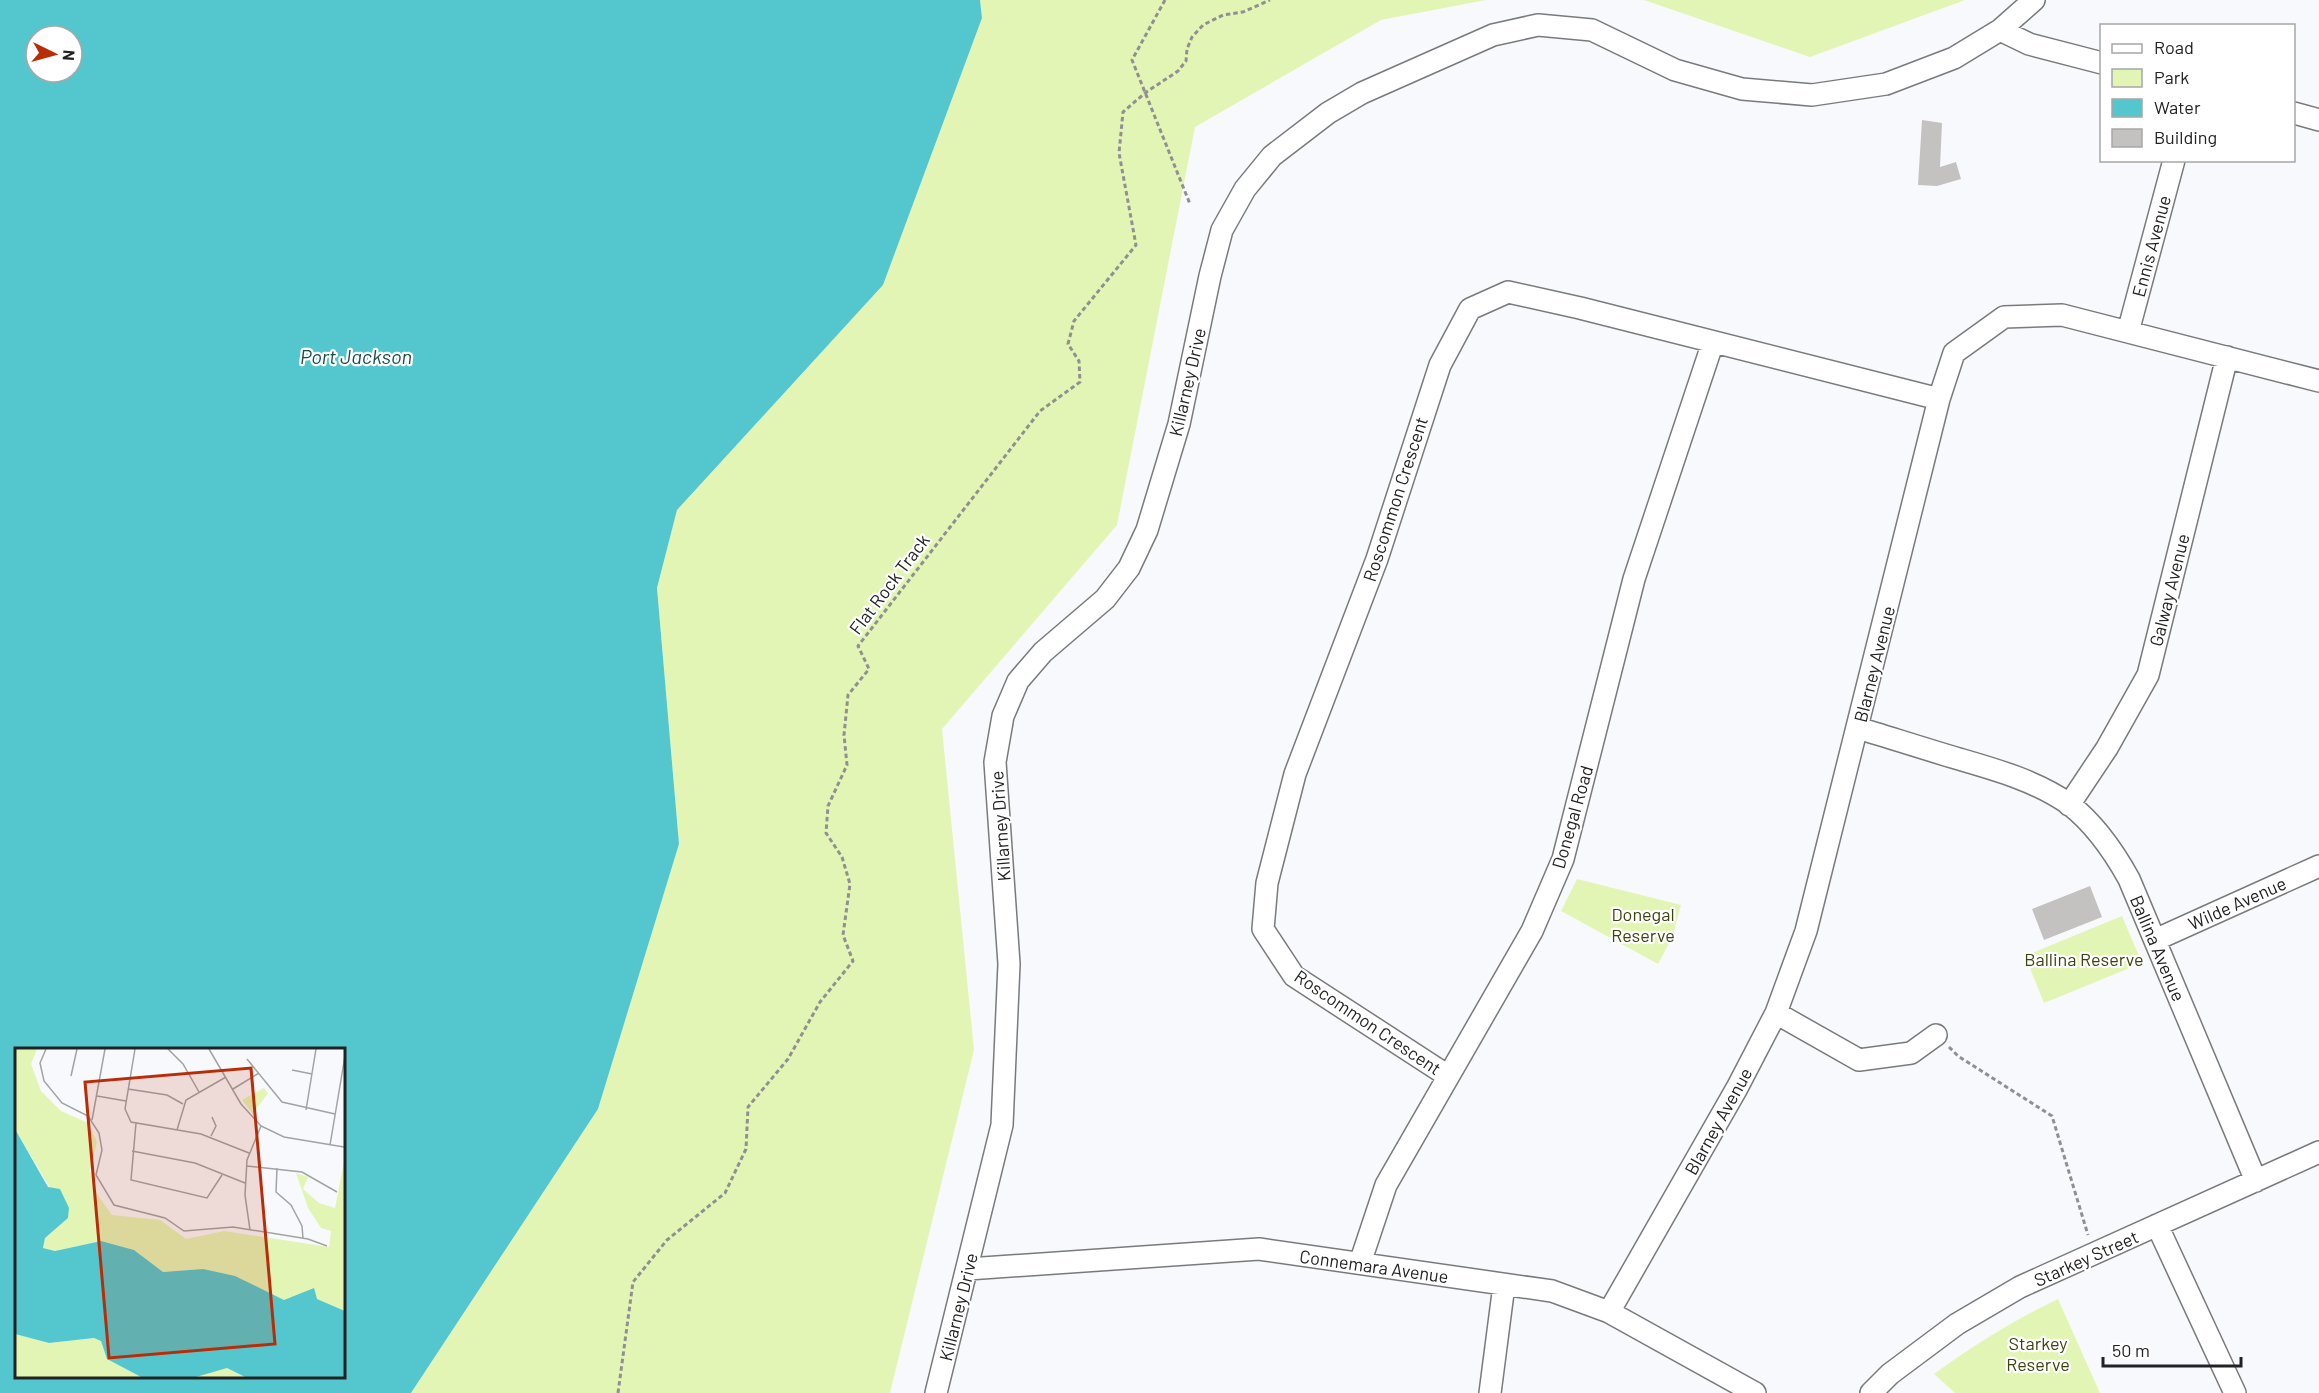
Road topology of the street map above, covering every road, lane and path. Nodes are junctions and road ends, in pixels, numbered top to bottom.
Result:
1 (1165, 0) edge
2 (1270, 0) edge
3 (2034, 0) edge
4 (2000, 30) junction
5 (2100, 62) edge
6 (1146, 93) junction
7 (2295, 113) edge
8 (2319, 120) edge
9 (2173, 162) edge
10 (1190, 204) dead end
11 (2128, 332) junction
12 (1713, 342) junction
13 (2227, 357) junction
14 (2319, 381) edge
15 (1939, 399) junction
16 (1858, 728) junction
17 (2069, 805) junction
18 (2319, 866) edge
19 (2155, 940) junction
20 (1776, 1013) junction
21 (1936, 1035) joint
22 (1448, 1076) junction
23 (2319, 1152) edge
24 (2256, 1181) junction
25 (2157, 1226) junction
26 (2094, 1254) junction
27 (1360, 1263) junction
28 (968, 1269) junction
29 (1504, 1285) junction
30 (1609, 1312) junction
31 (618, 1393) edge
32 (936, 1393) edge
33 (1490, 1393) edge
34 (1755, 1393) edge
35 (1870, 1393) edge
36 (2235, 1393) edge

1 - 6 path
2 - 6 path, Flat Rock Track
3 - 4 street, Killarney Drive
4 - 5 street
4 - 28 street, Killarney Drive
6 - 10 path
6 - 31 path, Flat Rock Track
7 - 8 street
9 - 11 street, Ennis Avenue
11 - 13 street, Blarney Avenue
11 - 15 street, Blarney Avenue
12 - 15 street, Roscommon Crescent
12 - 22 street, Donegal Road
12 - 22 street, Roscommon Crescent
13 - 14 street, Blarney Avenue
13 - 17 street, Galway Avenue
15 - 16 street, Blarney Avenue
16 - 17 street, Ballina Avenue
16 - 20 street, Blarney Avenue
17 - 19 street, Ballina Avenue
18 - 19 street, Wilde Avenue
19 - 24 street, Ballina Avenue
20 - 21 street
20 - 30 street, Blarney Avenue
21 - 26 path
22 - 27 street, Donegal Road
23 - 24 street, Starkey Street
24 - 25 street, Starkey Street
25 - 26 street, Starkey Street
25 - 36 street
26 - 35 street, Starkey Street
27 - 28 street, Connemara Avenue
27 - 29 street, Connemara Avenue
28 - 32 street, Killarney Drive
29 - 30 street, Connemara Avenue
29 - 33 street
30 - 34 street, Connemara Avenue

